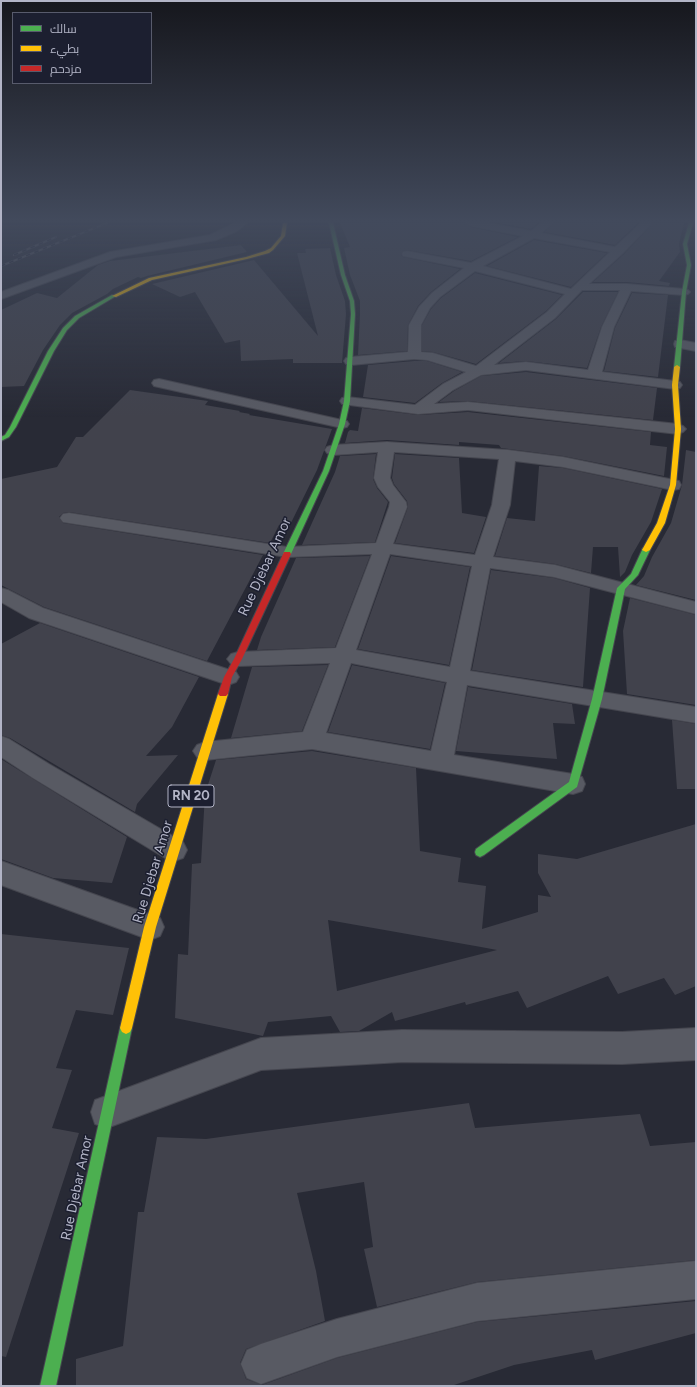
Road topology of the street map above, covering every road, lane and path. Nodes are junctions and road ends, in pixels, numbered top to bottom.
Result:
1 (627, 287) edge
2 (23, 288) edge
3 (132, 288) edge
4 (347, 288) edge
5 (446, 288) edge
6 (566, 288) edge
7 (579, 288) edge
8 (615, 288) edge
9 (635, 288) edge
10 (685, 288) edge
11 (576, 290) junction
12 (684, 292) junction
13 (1, 296) edge
14 (680, 344) junction
15 (696, 347) edge
16 (414, 355) junction
17 (350, 361) junction
18 (478, 371) junction
19 (594, 374) junction
20 (159, 383) dead end
21 (675, 385) junction
22 (346, 401) junction
23 (418, 410) junction
24 (342, 424) junction
25 (678, 429) junction
26 (1, 439) edge
27 (387, 447) junction
28 (334, 450) junction
29 (508, 455) junction
30 (673, 485) junction
31 (69, 518) dead end
32 (383, 548) junction
33 (287, 552) junction
34 (482, 562) junction
35 (621, 588) junction
36 (1, 594) edge
37 (696, 608) edge
38 (344, 655) junction
39 (233, 668) junction
40 (457, 676) junction
41 (597, 699) junction
42 (696, 715) edge
43 (312, 740) junction
44 (1, 745) edge
45 (205, 751) junction
46 (441, 761) junction
47 (573, 784) junction
48 (174, 850) junction
49 (480, 852) dead end
50 (1, 873) edge
51 (150, 927) junction
52 (696, 1044) edge
53 (107, 1112) junction
54 (696, 1280) edge
55 (261, 1364) dead end
56 (48, 1386) edge

1 - 19 street
2 - 13 street
3 - 26 street
4 - 17 street, Rue Djebar Amor / RN 20
5 - 16 street
6 - 11 street
7 - 11 street
8 - 11 street
9 - 12 street
10 - 12 street
11 - 18 street
12 - 14 street
14 - 15 street
14 - 21 street
16 - 17 street
16 - 18 street
17 - 22 street, Rue Djebar Amor / RN 20
18 - 19 street
18 - 23 street
19 - 21 street
20 - 24 street
21 - 25 street
22 - 23 street
22 - 24 street, Rue Djebar Amor / RN 20
23 - 25 street
24 - 28 street, Rue Djebar Amor / RN 20
25 - 30 street
27 - 28 street
27 - 29 street
27 - 32 street
28 - 33 street, Rue Djebar Amor / RN 20
29 - 30 street
29 - 34 street
30 - 35 street
31 - 33 street
32 - 33 street
32 - 34 street
32 - 38 street
33 - 39 street, Rue Djebar Amor / RN 20
34 - 35 street
34 - 40 street
35 - 37 street
35 - 41 street
36 - 39 street
38 - 39 street
38 - 40 street
38 - 43 street
39 - 45 street, Rue Djebar Amor / RN 20
40 - 41 street
40 - 46 street
41 - 42 street
41 - 47 street
43 - 45 street
43 - 46 street
44 - 48 street
45 - 48 street, Rue Djebar Amor / RN 20
46 - 47 street
47 - 49 street
48 - 51 street, Rue Djebar Amor / RN 20
50 - 51 street
51 - 53 street, Rue Djebar Amor / RN 20
52 - 53 street
53 - 56 street, Rue Djebar Amor / RN 20
54 - 55 street

